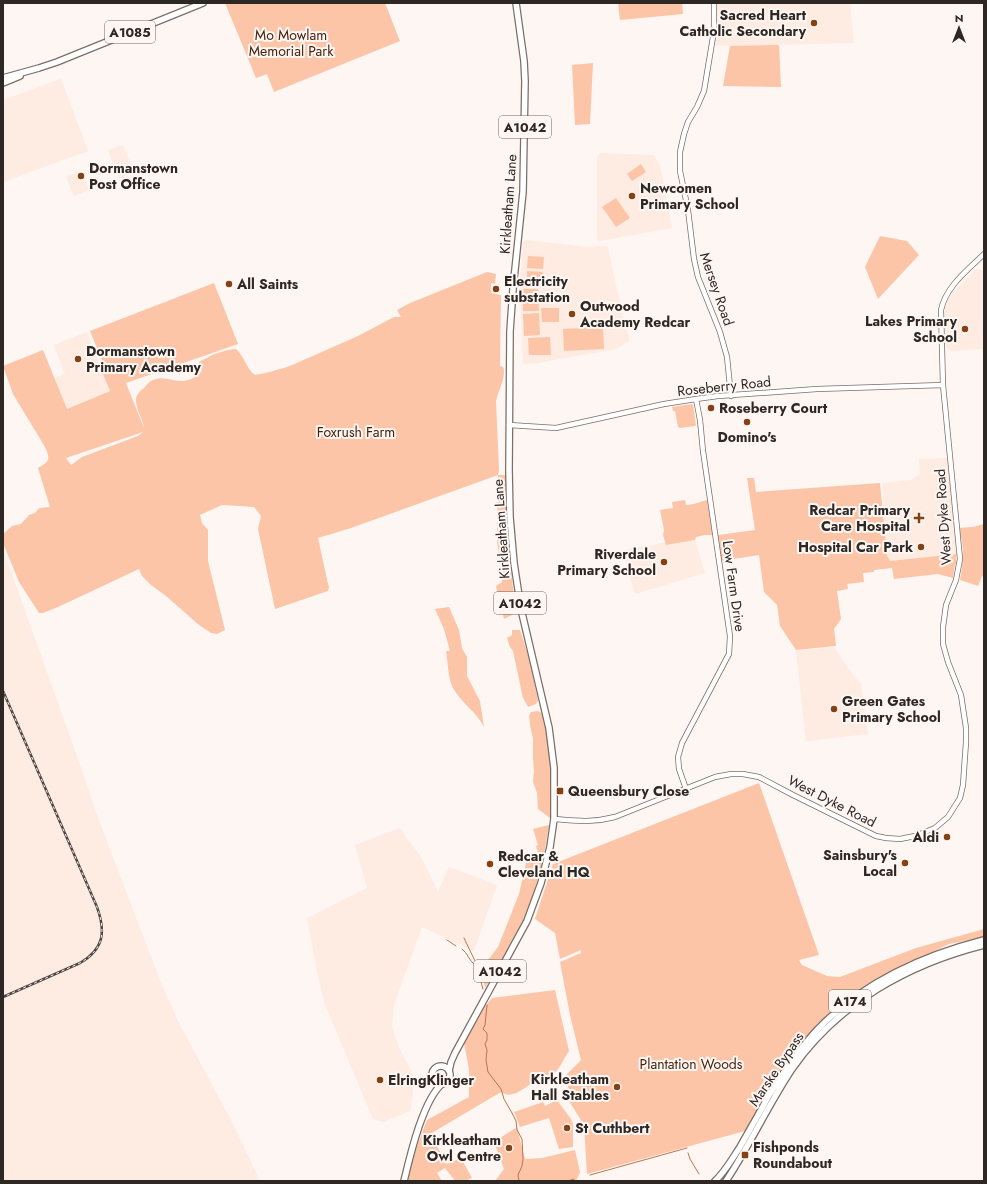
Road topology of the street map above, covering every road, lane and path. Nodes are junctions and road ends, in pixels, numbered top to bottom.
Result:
1 (203, 3) edge
2 (516, 3) edge
3 (714, 3) edge
4 (39, 68) junction
5 (3, 78) edge
6 (3, 83) edge
7 (984, 254) edge
8 (944, 385) junction
9 (731, 396) junction
10 (696, 398) junction
11 (510, 425) junction
12 (686, 788) junction
13 (554, 819) junction
14 (984, 940) edge
15 (984, 945) edge
16 (454, 1053) junction
17 (439, 1066) junction
18 (449, 1071) junction
19 (433, 1079) junction
20 (443, 1083) junction
21 (432, 1097) junction
22 (404, 1181) edge
23 (714, 1181) edge
24 (726, 1181) edge

1 - 4 main road, A1085
2 - 11 main road, Kirkleatham Lane / A1042
3 - 9 street, Mersey Road
4 - 5 main road, A1085
4 - 6 main road, A1085
7 - 8 street, West Dyke Road
8 - 9 street, Roseberry Road
8 - 12 street, West Dyke Road
9 - 10 street, Roseberry Road
10 - 11 street, Roseberry Road
10 - 12 street, Low Farm Drive
11 - 13 main road, Kirkleatham Lane / A1042
12 - 13 street, West Dyke Road
13 - 16 main road, Kirkleatham Lane / A1042
14 - 23 main road, Marske Bypass / A174
15 - 24 main road, Marske Bypass / A174
16 - 17 main road, Kirkleatham Lane / A1042
16 - 18 main road, Kirkleatham Lane / A1042
17 - 18 main road
17 - 19 main road, A1042
18 - 20 main road, A1042
19 - 20 main road
19 - 21 main road, A1042
20 - 21 main road, A1042
21 - 22 main road, A1042

